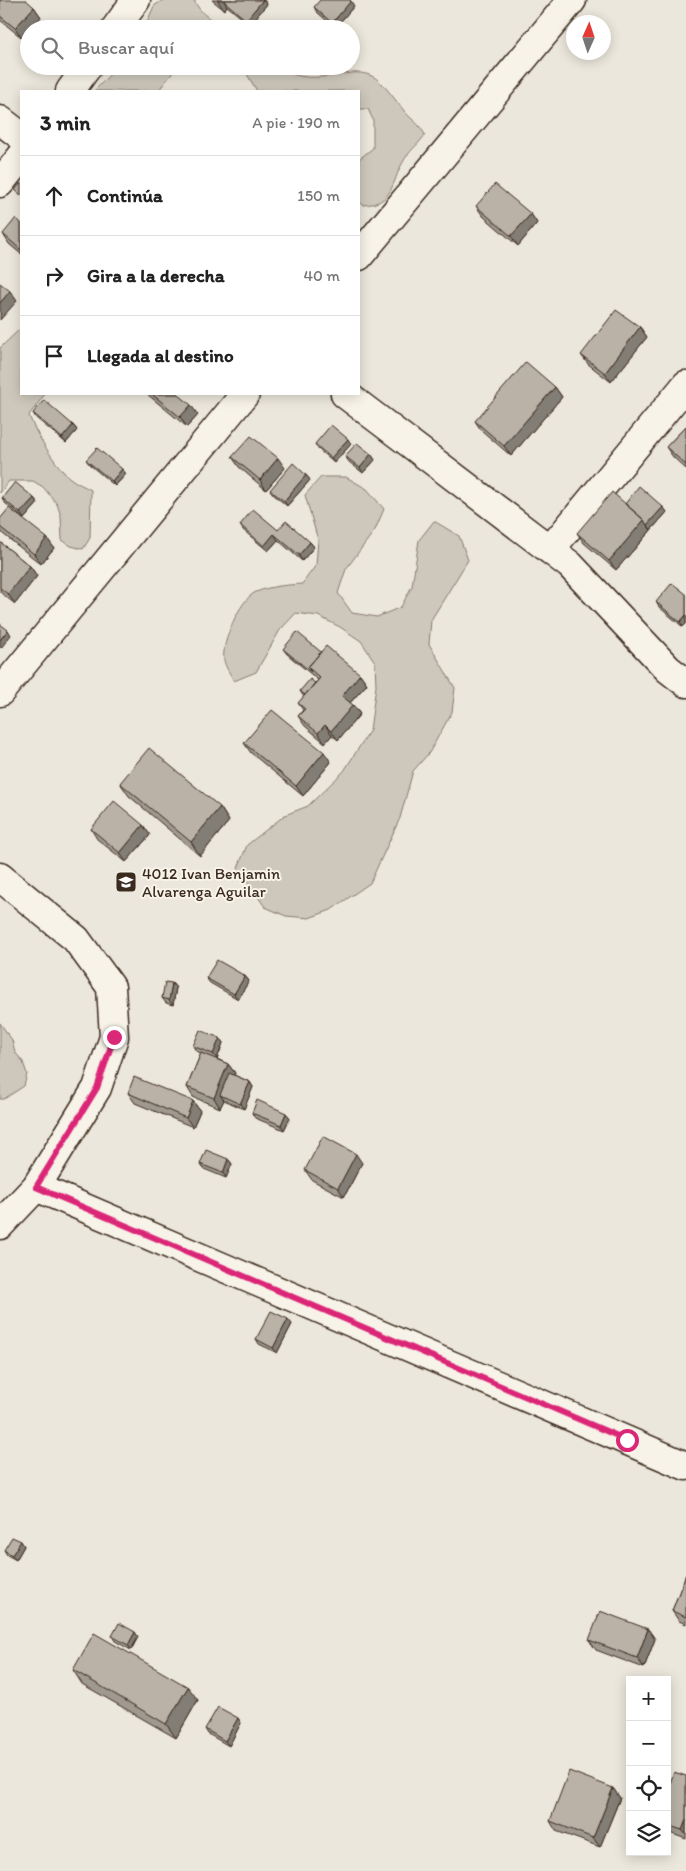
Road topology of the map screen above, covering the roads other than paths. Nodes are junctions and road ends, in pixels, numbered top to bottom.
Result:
1 (136, 0) edge
2 (572, 0) edge
3 (122, 20) edge
4 (82, 75) edge
5 (71, 90) edge
6 (0, 120) edge
7 (20, 135) edge
8 (20, 158) edge
9 (0, 183) edge
10 (360, 255) edge
11 (686, 385) edge
12 (244, 395) edge
13 (346, 395) edge
14 (550, 550) junction
15 (686, 683) edge
16 (0, 692) edge
17 (0, 877) edge
18 (36, 1187) junction
19 (0, 1225) edge
20 (686, 1466) edge

1 - 3 street
2 - 10 street
4 - 5 street
6 - 7 street
8 - 9 street
11 - 14 street
12 - 16 street
13 - 14 street
14 - 15 street
17 - 18 street
18 - 19 street
18 - 20 street

